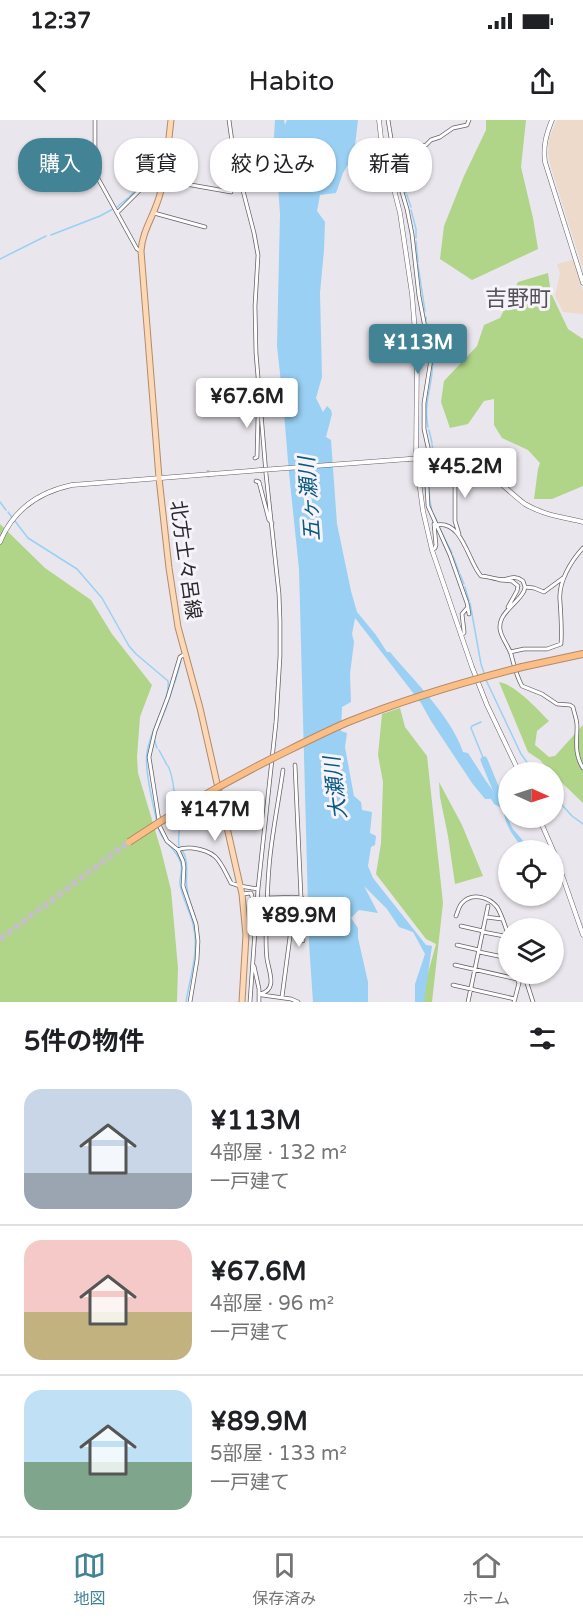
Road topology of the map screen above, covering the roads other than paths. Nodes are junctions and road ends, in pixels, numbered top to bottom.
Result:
1 (95, 120) edge
2 (171, 120) edge
3 (229, 120) edge
4 (379, 120) edge
5 (388, 120) edge
6 (469, 120) edge
7 (552, 120) edge
8 (379, 127) junction
9 (388, 127) junction
10 (169, 138) edge
11 (390, 138) edge
12 (432, 140) edge
13 (138, 192) edge
14 (160, 192) edge
15 (402, 192) edge
16 (117, 213) junction
17 (154, 213) junction
18 (205, 227) dead end
19 (141, 251) junction
20 (583, 283) edge
21 (261, 411) junction
22 (255, 458) dead end
23 (416, 459) junction
24 (431, 461) junction
25 (461, 461) junction
26 (159, 478) junction
27 (256, 481) dead end
28 (583, 522) edge
29 (272, 523) junction
30 (435, 523) junction
31 (459, 536) junction
32 (0, 542) edge
33 (583, 548) edge
34 (432, 550) junction
35 (564, 576) junction
36 (496, 579) junction
37 (525, 587) junction
38 (468, 607) junction
39 (470, 614) dead end
40 (505, 614) junction
41 (461, 635) junction
42 (510, 652) junction
43 (184, 654) junction
44 (583, 654) edge
45 (514, 762) edge
46 (295, 765) dead end
47 (583, 768) edge
48 (283, 770) dead end
49 (129, 842) tunnel mouth
50 (178, 850) junction
51 (564, 882) edge
52 (240, 886) junction
53 (258, 889) junction
54 (242, 894) junction
55 (292, 897) junction
56 (267, 898) junction
57 (301, 898) junction
58 (488, 906) dead end
59 (257, 913) junction
60 (456, 916) dead end
61 (486, 917) junction
62 (498, 918) edge
63 (502, 918) edge
64 (308, 925) dead end
65 (460, 926) dead end
66 (483, 932) junction
67 (498, 935) edge
68 (583, 935) edge
69 (303, 941) dead end
70 (457, 945) dead end
71 (479, 951) junction
72 (498, 956) edge
73 (253, 961) junction
74 (455, 965) dead end
75 (475, 970) junction
76 (527, 984) edge
77 (453, 985) dead end
78 (471, 989) junction
79 (260, 994) junction
80 (282, 997) junction
81 (515, 1000) edge
82 (190, 1002) edge
83 (242, 1002) edge
84 (250, 1002) edge
85 (259, 1002) edge
86 (298, 1002) edge
87 (468, 1002) edge
88 (533, 1002) edge

1 - 16 street
2 - 10 main road, 北方土々呂線
3 - 21 street
4 - 8 street
5 - 9 street
6 - 12 street
7 - 20 street
8 - 9 street
8 - 23 street
9 - 11 street
13 - 16 street
14 - 17 main road, 北方土々呂線
15 - 24 street
16 - 19 street
17 - 18 street
17 - 19 main road, 北方土々呂線
19 - 26 main road, 北方土々呂線
21 - 22 street
21 - 29 street
23 - 25 street, bridge
23 - 26 street, bridge
23 - 34 street
24 - 25 street
24 - 30 street
25 - 28 street
25 - 31 street
26 - 32 street
26 - 43 main road, 北方土々呂線
27 - 29 street
29 - 53 street
30 - 31 street
30 - 34 street
30 - 38 street
31 - 36 street
33 - 35 street
34 - 41 street
35 - 37 street
35 - 42 street
36 - 37 street
36 - 40 street
37 - 40 street
38 - 39 street
38 - 41 street
40 - 42 street
41 - 45 street
42 - 47 street
43 - 50 street
43 - 52 main road, 北方土々呂線
44 - 49 highway, bridge
46 - 57 street
48 - 56 street
50 - 52 street
50 - 82 street
51 - 68 street
52 - 53 street
52 - 54 main road, 北方土々呂線
53 - 59 street
54 - 59 street
54 - 83 main road, 北方土々呂線
55 - 56 street
55 - 57 street
55 - 80 street
56 - 79 street
57 - 64 street
57 - 69 street
58 - 61 street
59 - 73 street
60 - 63 street
61 - 62 street
61 - 66 street
65 - 66 street
66 - 67 street
66 - 71 street
70 - 71 street
71 - 72 street
71 - 75 street
73 - 79 street
73 - 84 street
74 - 75 street
75 - 78 street
75 - 81 street
76 - 88 street
77 - 78 street
78 - 81 street
78 - 87 street
79 - 80 street
79 - 85 street
80 - 86 street

